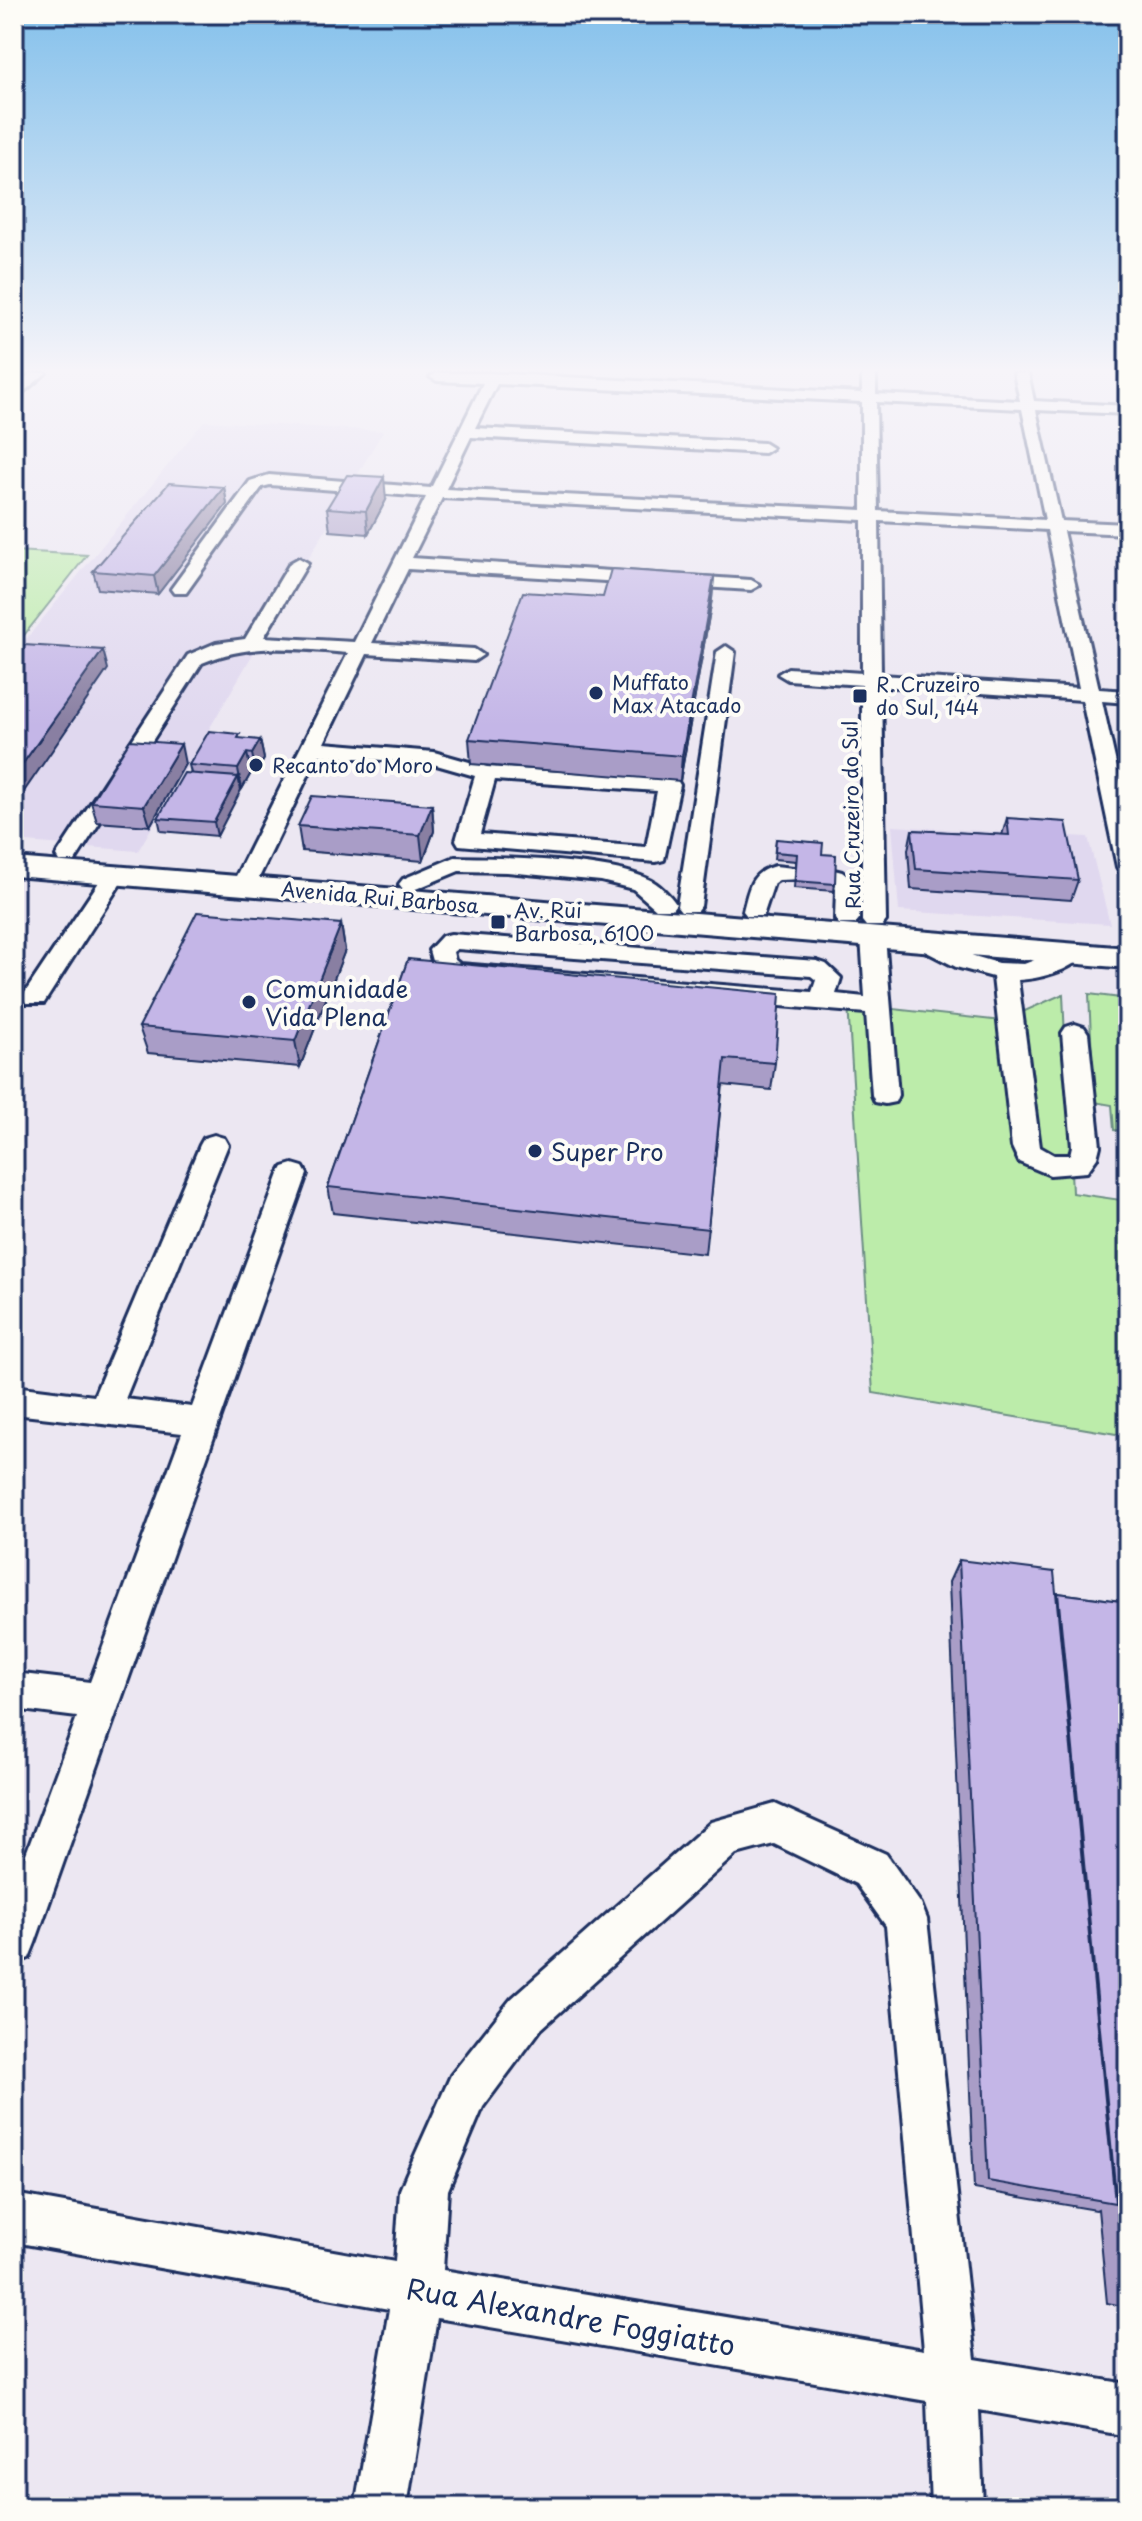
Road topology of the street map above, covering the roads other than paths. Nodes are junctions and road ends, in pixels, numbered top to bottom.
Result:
1 (251, 491) edge
2 (390, 491) edge
3 (870, 491) edge
4 (1046, 491) edge
5 (436, 493) junction
6 (870, 516) junction
7 (1054, 526) junction
8 (1128, 529) edge
9 (299, 563) dead end
10 (402, 563) junction
11 (751, 585) dead end
12 (180, 589) dead end
13 (261, 643) junction
14 (360, 648) junction
15 (726, 652) dead end
16 (474, 655) dead end
17 (788, 674) dead end
18 (872, 680) junction
19 (1091, 695) junction
20 (1128, 697) edge
21 (311, 748) junction
22 (486, 773) junction
23 (14, 852) edge
24 (510, 854) junction
25 (67, 856) junction
26 (14, 867) edge
27 (1128, 867) edge
28 (795, 874) edge
29 (115, 875) junction
30 (834, 877) edge
31 (247, 878) junction
32 (411, 884) junction
33 (677, 905) junction
34 (529, 909) junction
35 (755, 911) junction
36 (865, 926) junction
37 (1128, 941) edge
38 (926, 942) junction
39 (612, 953) junction
40 (1072, 954) junction
41 (1128, 958) edge
42 (1004, 969) junction
43 (611, 984) junction
44 (35, 997) dead end
45 (821, 1001) junction
46 (878, 1006) junction
47 (1075, 1033) dead end
48 (885, 1095) dead end
49 (214, 1145) dead end
50 (293, 1174) dead end
51 (14, 1400) edge
52 (104, 1410) junction
53 (203, 1422) junction
54 (14, 1691) edge
55 (101, 1702) junction
56 (14, 1943) edge
57 (14, 2218) edge
58 (417, 2290) junction
59 (952, 2381) junction
60 (1128, 2410) edge
61 (381, 2507) edge
62 (957, 2507) edge

1 - 12 street
2 - 5 street
3 - 6 street, Rua Cruzeiro do Sul
4 - 7 street
5 - 6 street
5 - 10 street
6 - 7 street
6 - 18 street, Rua Cruzeiro do Sul
7 - 8 street
7 - 19 street
9 - 13 street
10 - 11 street
10 - 14 street
13 - 14 street
13 - 25 street
14 - 16 street
14 - 21 street
15 - 33 street
17 - 18 street
18 - 19 street
18 - 36 street, Rua Cruzeiro do Sul
19 - 20 street
19 - 27 street
21 - 22 street
21 - 31 street
22 - 24 street
22 - 24 street
23 - 25 main road, Avenida Rui Barbosa
24 - 32 street
24 - 33 street
25 - 31 main road, Avenida Rui Barbosa
26 - 29 main road, Avenida Rui Barbosa
28 - 35 street
29 - 31 main road, Avenida Rui Barbosa
29 - 44 street
30 - 36 street
31 - 32 main road, Avenida Rui Barbosa
31 - 34 main road, Avenida Rui Barbosa
32 - 33 main road, Avenida Rui Barbosa
33 - 35 main road, Avenida Rui Barbosa
34 - 36 main road, Avenida Rui Barbosa
34 - 39 street
35 - 36 main road, Avenida Rui Barbosa
36 - 37 main road, Avenida Rui Barbosa
36 - 38 main road, Avenida Rui Barbosa
36 - 46 street
38 - 40 main road, Avenida Rui Barbosa
38 - 42 street
39 - 43 street
39 - 43 street
39 - 45 street
40 - 41 main road, Avenida Rui Barbosa
40 - 42 street
42 - 47 street
43 - 45 street
45 - 46 street
46 - 48 street
49 - 52 street
50 - 53 street
51 - 52 street
52 - 53 street
53 - 55 street
54 - 55 street
55 - 56 street
57 - 58 street, Rua Alexandre Foggiatto
58 - 59 street, Rua Alexandre Foggiatto
58 - 59 street
58 - 61 street
59 - 60 street, Rua Alexandre Foggiatto
59 - 62 street

